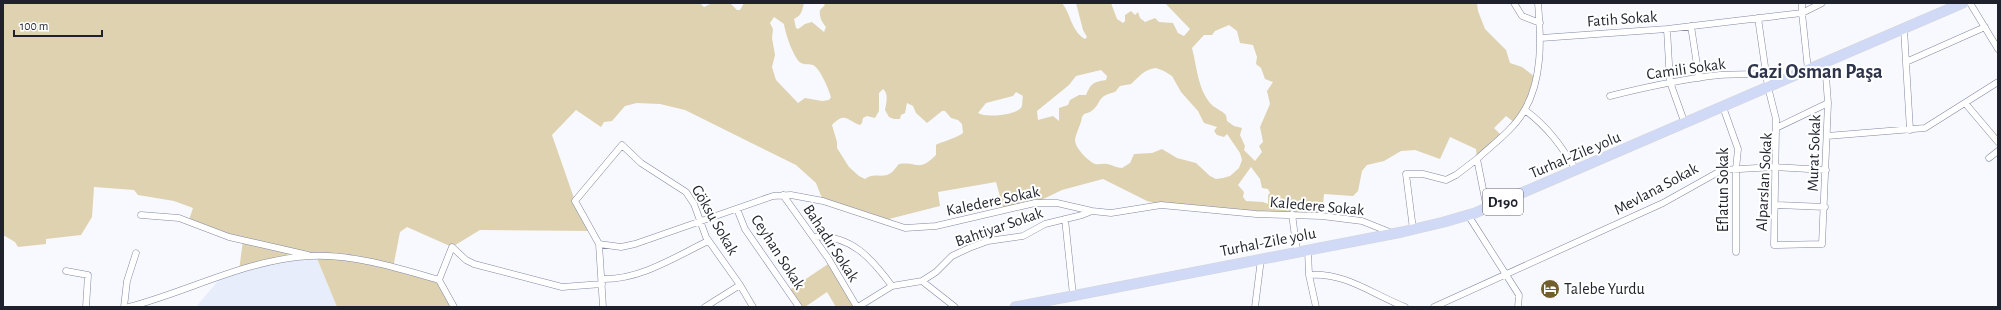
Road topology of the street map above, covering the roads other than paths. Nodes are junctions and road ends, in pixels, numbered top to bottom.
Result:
1 (1514, 3) edge
2 (1538, 3) edge
3 (1802, 3) edge
4 (1822, 3) edge
5 (1963, 3) edge
6 (1970, 3) edge
7 (1802, 13) junction
8 (1758, 18) junction
9 (1540, 23) junction
10 (1692, 26) junction
11 (1985, 27) junction
12 (1667, 29) junction
13 (1904, 29) junction
14 (1542, 38) junction
15 (1998, 49) edge
16 (1906, 62) junction
17 (1825, 63) junction
18 (1808, 70) junction
19 (1766, 74) junction
20 (1699, 78) junction
21 (1670, 82) junction
22 (1998, 82) edge
23 (1768, 88) junction
24 (1610, 96) dead end
25 (1828, 103) junction
26 (1965, 103) junction
27 (1723, 107) junction
28 (1525, 110) junction
29 (1685, 124) junction
30 (1776, 128) junction
31 (1910, 130) junction
32 (1827, 136) junction
33 (1998, 142) edge
34 (1998, 151) edge
35 (1989, 158) dead end
36 (1477, 159) junction
37 (1775, 167) junction
38 (1736, 169) junction
39 (1826, 170) junction
40 (1577, 171) junction
41 (783, 195) junction
42 (1775, 205) junction
43 (1825, 208) junction
44 (737, 209) junction
45 (1487, 209) junction
46 (1092, 211) junction
47 (141, 214) dead end
48 (1292, 214) junction
49 (1468, 215) junction
50 (1065, 219) junction
51 (700, 222) junction
52 (1413, 229) junction
53 (1392, 233) junction
54 (814, 237) junction
55 (708, 241) junction
56 (599, 244) junction
57 (1822, 244) joint
58 (1308, 250) junction
59 (1297, 252) junction
60 (1736, 252) dead end
61 (136, 253) dead end
62 (311, 256) junction
63 (1260, 259) junction
64 (66, 271) dead end
65 (1507, 274) junction
66 (1309, 275) junction
67 (439, 280) junction
68 (922, 281) junction
69 (602, 282) junction
70 (740, 285) junction
71 (892, 286) junction
72 (1073, 295) junction
73 (86, 307) edge
74 (124, 307) edge
75 (129, 307) edge
76 (454, 307) edge
77 (603, 307) edge
78 (705, 307) edge
79 (753, 307) edge
80 (799, 307) edge
81 (858, 307) edge
82 (955, 307) edge
83 (1015, 307) edge
84 (1255, 307) edge
85 (1316, 307) edge
86 (1405, 307) edge
87 (1434, 307) edge
88 (1518, 307) edge

1 - 9 street
2 - 9 street
3 - 7 street
4 - 7 street, Fatih Sokak
5 - 13 main road, Turhal-Zile yolu / D190
6 - 11 street
7 - 8 street, Fatih Sokak
7 - 18 street
8 - 10 street, Fatih Sokak
8 - 19 street
9 - 14 street
10 - 12 street, Fatih Sokak
10 - 20 street
11 - 15 street
11 - 16 street
12 - 14 street, Fatih Sokak
12 - 21 street
13 - 16 street
13 - 17 main road, Turhal-Zile yolu / D190
14 - 28 street
16 - 31 street
17 - 18 main road, Turhal-Zile yolu / D190
17 - 25 street, Murat Sokak
18 - 23 main road, Turhal-Zile yolu / D190
19 - 20 street, Camili Sokak
19 - 23 street
20 - 21 street, Camili Sokak
21 - 24 street, Camili Sokak
21 - 29 street
22 - 26 street
23 - 27 main road, Turhal-Zile yolu / D190
23 - 30 street
25 - 30 street, Alparslan Sokak
25 - 32 street, Murat Sokak
26 - 31 street
26 - 33 street
27 - 29 main road, Turhal-Zile yolu / D190
27 - 38 street, Eflatun Sokak
28 - 36 street
28 - 40 street
29 - 40 main road, Turhal-Zile yolu / D190
30 - 37 street, Alparslan Sokak
31 - 32 street
32 - 39 street, Murat Sokak
34 - 35 street
36 - 45 street
36 - 52 street
37 - 38 street, Mevlana Sokak
37 - 39 street, Mevlana Sokak
37 - 42 street, Alparslan Sokak
38 - 60 street, Eflatun Sokak
38 - 65 street, Mevlana Sokak
39 - 43 street, Murat Sokak
40 - 45 main road, Turhal-Zile yolu / D190
41 - 44 street, Kaledere Sokak
41 - 46 street, Kaledere Sokak
41 - 54 street, Bahadır Sokak
42 - 43 street
42 - 57 street, Alparslan Sokak
43 - 57 street, Murat Sokak
44 - 51 street, Kaledere Sokak
44 - 80 street, Ceyhan Sokak
45 - 49 main road, Turhal-Zile yolu / D190
46 - 48 street, Kaledere Sokak
46 - 50 street, Bahtiyar Sokak
47 - 62 street
48 - 53 street, Kaledere Sokak
48 - 59 street
49 - 52 main road, Turhal-Zile yolu / D190
49 - 65 street
50 - 68 street, Bahtiyar Sokak
50 - 72 street
51 - 55 street, Göksu Sokak
51 - 56 street, Kaledere Sokak
51 - 56 street, Göksu Sokak
52 - 53 main road, Turhal-Zile yolu / D190
53 - 58 main road, Turhal-Zile yolu / D190
54 - 71 street
54 - 81 street, Bahadır Sokak
55 - 69 street
55 - 70 street, Göksu Sokak
56 - 69 street
58 - 59 main road, Turhal-Zile yolu / D190
58 - 66 street
59 - 63 main road, Turhal-Zile yolu / D190
61 - 74 street
62 - 67 street
62 - 75 street
63 - 72 main road, Turhal-Zile yolu / D190
63 - 84 street
64 - 73 street
65 - 87 street, Mevlana Sokak
65 - 88 street
66 - 85 street
66 - 86 street
67 - 69 street
67 - 76 street
68 - 71 street
68 - 82 street
69 - 77 street
70 - 78 street
70 - 79 street, Göksu Sokak
71 - 81 street
72 - 83 main road, Turhal-Zile yolu / D190

